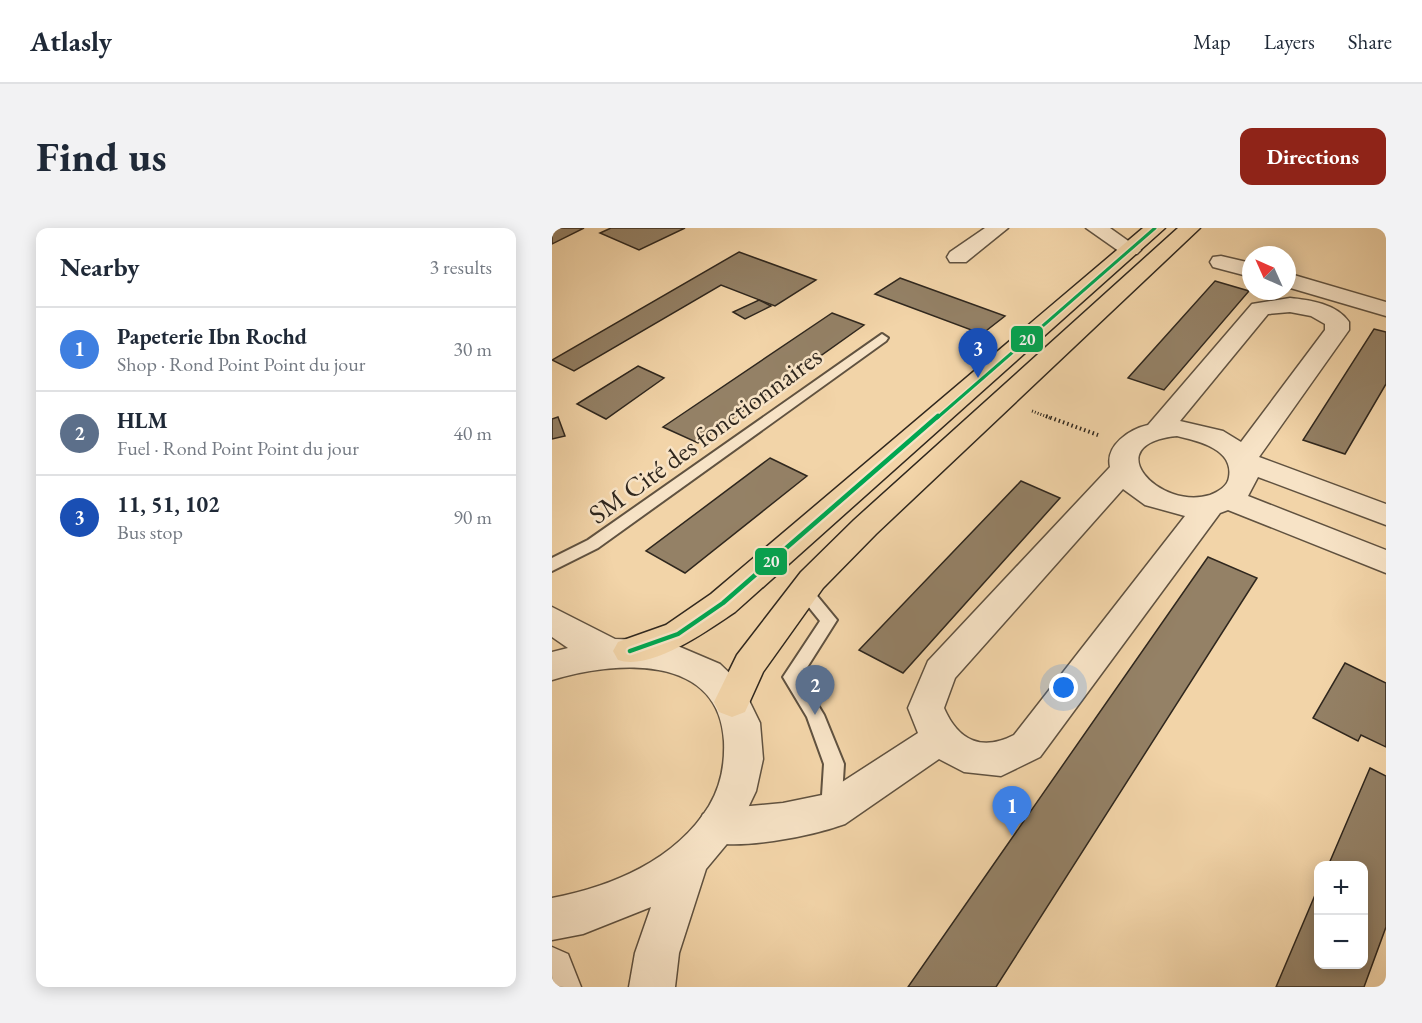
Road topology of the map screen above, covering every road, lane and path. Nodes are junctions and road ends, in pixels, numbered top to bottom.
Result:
1 (998, 228) edge
2 (1096, 228) edge
3 (1155, 228) edge
4 (1190, 228) edge
5 (1130, 249) junction
6 (958, 257) dead end
7 (1221, 262) dead end
8 (1242, 268) edge
9 (1296, 283) edge
10 (1386, 309) edge
11 (882, 338) dead end
12 (1003, 400) junction
13 (1158, 430) junction
14 (1126, 458) junction
15 (1244, 460) junction
16 (1219, 502) junction
17 (1386, 515) edge
18 (1386, 562) edge
19 (552, 565) edge
20 (803, 590) junction
21 (552, 620) edge
22 (619, 651) junction
23 (552, 666) edge
24 (732, 702) junction
25 (939, 739) junction
26 (831, 812) junction
27 (717, 827) junction
28 (688, 860) junction
29 (552, 919) edge
30 (552, 970) edge
31 (558, 987) edge
32 (652, 987) edge

1 - 6 street
2 - 5 street
3 - 5 highway
4 - 12 highway
5 - 22 highway
7 - 8 street
9 - 10 street
11 - 19 lane, SM Cité des fonctionnaires
12 - 14 path
12 - 20 highway
13 - 14 street
13 - 15 street
13 - 15 street
14 - 16 street
14 - 25 street
15 - 16 street
15 - 17 street
16 - 18 street
16 - 25 street
20 - 24 highway
20 - 26 lane
21 - 22 street
22 - 23 street
22 - 24 street
24 - 27 street
25 - 26 street
26 - 27 street
27 - 28 street
28 - 29 street
28 - 32 street
30 - 31 street

